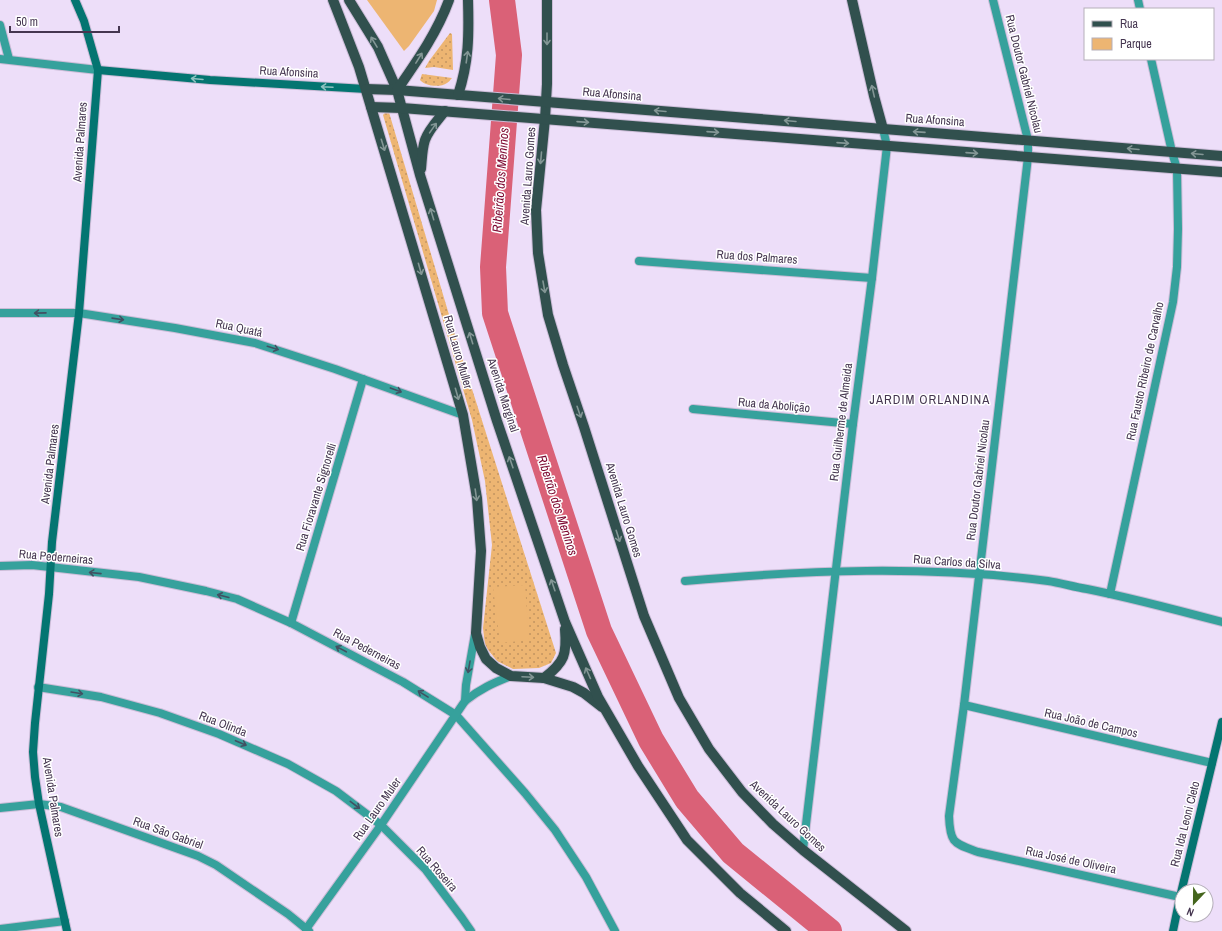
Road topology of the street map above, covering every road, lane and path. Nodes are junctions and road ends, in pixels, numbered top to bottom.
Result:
1 (75, 0) edge
2 (333, 0) edge
3 (349, 0) edge
4 (449, 0) edge
5 (468, 0) edge
6 (547, 0) edge
7 (852, 0) edge
8 (993, 0) edge
9 (0, 25) edge
10 (0, 59) edge
11 (9, 59) junction
12 (1151, 60) edge
13 (98, 70) junction
14 (366, 89) junction
15 (397, 90) junction
16 (458, 95) junction
17 (546, 102) junction
18 (371, 107) junction
19 (402, 108) junction
20 (445, 111) junction
21 (545, 119) junction
22 (883, 129) junction
23 (1028, 140) junction
24 (887, 146) junction
25 (1172, 152) junction
26 (1222, 156) edge
27 (1028, 157) junction
28 (1177, 169) junction
29 (1222, 172) edge
30 (420, 175) junction
31 (639, 261) dead end
32 (872, 278) junction
33 (79, 313) junction
34 (0, 314) edge
35 (364, 379) junction
36 (693, 409) dead end
37 (463, 415) junction
38 (854, 424) junction
39 (0, 566) edge
40 (50, 567) junction
41 (837, 570) junction
42 (979, 574) junction
43 (685, 581) dead end
44 (1110, 594) junction
45 (291, 622) junction
46 (565, 622) junction
47 (1222, 622) edge
48 (476, 633) junction
49 (511, 676) junction
50 (544, 678) junction
51 (38, 687) junction
52 (465, 701) junction
53 (964, 705) junction
54 (604, 708) junction
55 (456, 715) junction
56 (1222, 722) edge
57 (1212, 763) junction
58 (39, 804) junction
59 (0, 808) edge
60 (381, 825) junction
61 (958, 844) joint
62 (803, 850) junction
63 (1183, 883) edge
64 (1174, 896) edge
65 (64, 921) junction
66 (0, 929) edge
67 (308, 930) edge
68 (67, 931) edge
69 (471, 931) edge
70 (615, 931) edge
71 (786, 931) edge
72 (906, 931) edge

1 - 13 street, Avenida Palmares
2 - 14 main road, Rua Lauro Muller
15 -> 3 main road
15 -> 4 main road
16 -> 5 main road
6 -> 17 main road, Avenida Lauro Gomes
22 -> 7 main road, Rua Guilherme de Almeida
8 - 23 street, Rua Doutor Gabriel Nicolau
9 - 11 street
10 - 11 street, Rua Afonsina
11 - 13 street, Rua Afonsina
12 - 25 street, Rua Fausto Ribeiro de Carvalho
14 -> 13 street, Rua Afonsina
13 - 33 street, Avenida Palmares
14 - 15 main road, Rua Afonsina
14 - 18 main road, Rua Lauro Muller
15 - 16 main road, Rua Afonsina
15 - 19 main road, Avenida Marginal
17 -> 16 main road, Rua Afonsina
17 - 21 main road, Avenida Lauro Gomes
22 -> 17 main road, Rua Afonsina
18 - 19 main road
18 -> 37 main road, Rua Lauro Muller
19 - 20 main road
19 - 30 main road, Avenida Marginal
20 - 21 main road
30 -> 20 main road
21 -> 24 main road
21 -> 62 main road, Avenida Lauro Gomes
23 -> 22 main road, Rua Afonsina
22 - 24 street, Rua Guilherme de Almeida
25 -> 23 main road, Rua Afonsina
23 - 27 street, Rua Doutor Gabriel Nicolau
24 -> 27 main road
24 - 32 street, Rua Guilherme de Almeida
26 -> 25 main road, Rua Afonsina
25 - 28 street, Rua Fausto Ribeiro de Carvalho
27 - 28 main road
27 - 42 street, Rua Doutor Gabriel Nicolau
28 - 29 main road
28 - 44 street, Rua Fausto Ribeiro de Carvalho
46 -> 30 main road, Avenida Marginal
31 - 32 street, Rua dos Palmares
32 - 38 street, Rua Guilherme de Almeida
33 -> 34 street, Rua Quatá
33 -> 35 street, Rua Quatá
33 - 40 street, Avenida Palmares
35 -> 37 street, Rua Quatá
35 - 45 street, Rua Fioravante Signorelli
36 - 38 street, Rua da Abolição
37 -> 48 main road, Rua Lauro Muller
38 - 41 street, Rua Guilherme de Almeida
39 - 40 street, Rua Pederneiras
45 -> 40 street, Rua Pederneiras
40 - 51 street, Avenida Palmares
41 - 42 street, Rua Carlos da Silva
41 - 43 street, Rua Carlos da Silva
41 - 62 street, Rua Guilherme de Almeida
42 - 44 street, Rua Carlos da Silva
42 - 53 street, Rua Doutor Gabriel Nicolau
44 - 47 street, Rua Carlos da Silva
55 -> 45 street, Rua Pederneiras
46 - 50 main road, Avenida Marginal
54 -> 46 main road, Avenida Marginal
48 - 49 main road, Rua Lauro Muller
48 -> 52 street, Rua Lauro Muler
49 -> 50 main road, Rua Lauro Muller
49 - 52 street, Rua Lauro Muler
50 - 54 main road
51 - 58 street, Avenida Palmares
51 -> 60 street, Rua Olinda
52 - 55 street, Rua Lauro Muler
53 - 57 street, Rua João de Campos
53 - 61 street, Rua Doutor Gabriel Nicolau
54 - 71 main road
55 - 60 street, Rua Lauro Muler
55 - 70 street, Rua Pederneiras
56 - 57 street, Rua Ida Leoni Cleto
57 - 63 street, Rua Ida Leoni Cleto
58 - 59 street, Rua São Gabriel
58 - 65 street, Avenida Palmares
58 - 67 street, Rua São Gabriel
60 - 67 street, Rua Lauro Muler
60 - 69 street, Rua Roseira
61 - 64 street, Rua José de Oliveira
62 - 72 main road, Avenida Lauro Gomes
65 - 66 street
65 - 68 street, Avenida Palmares

